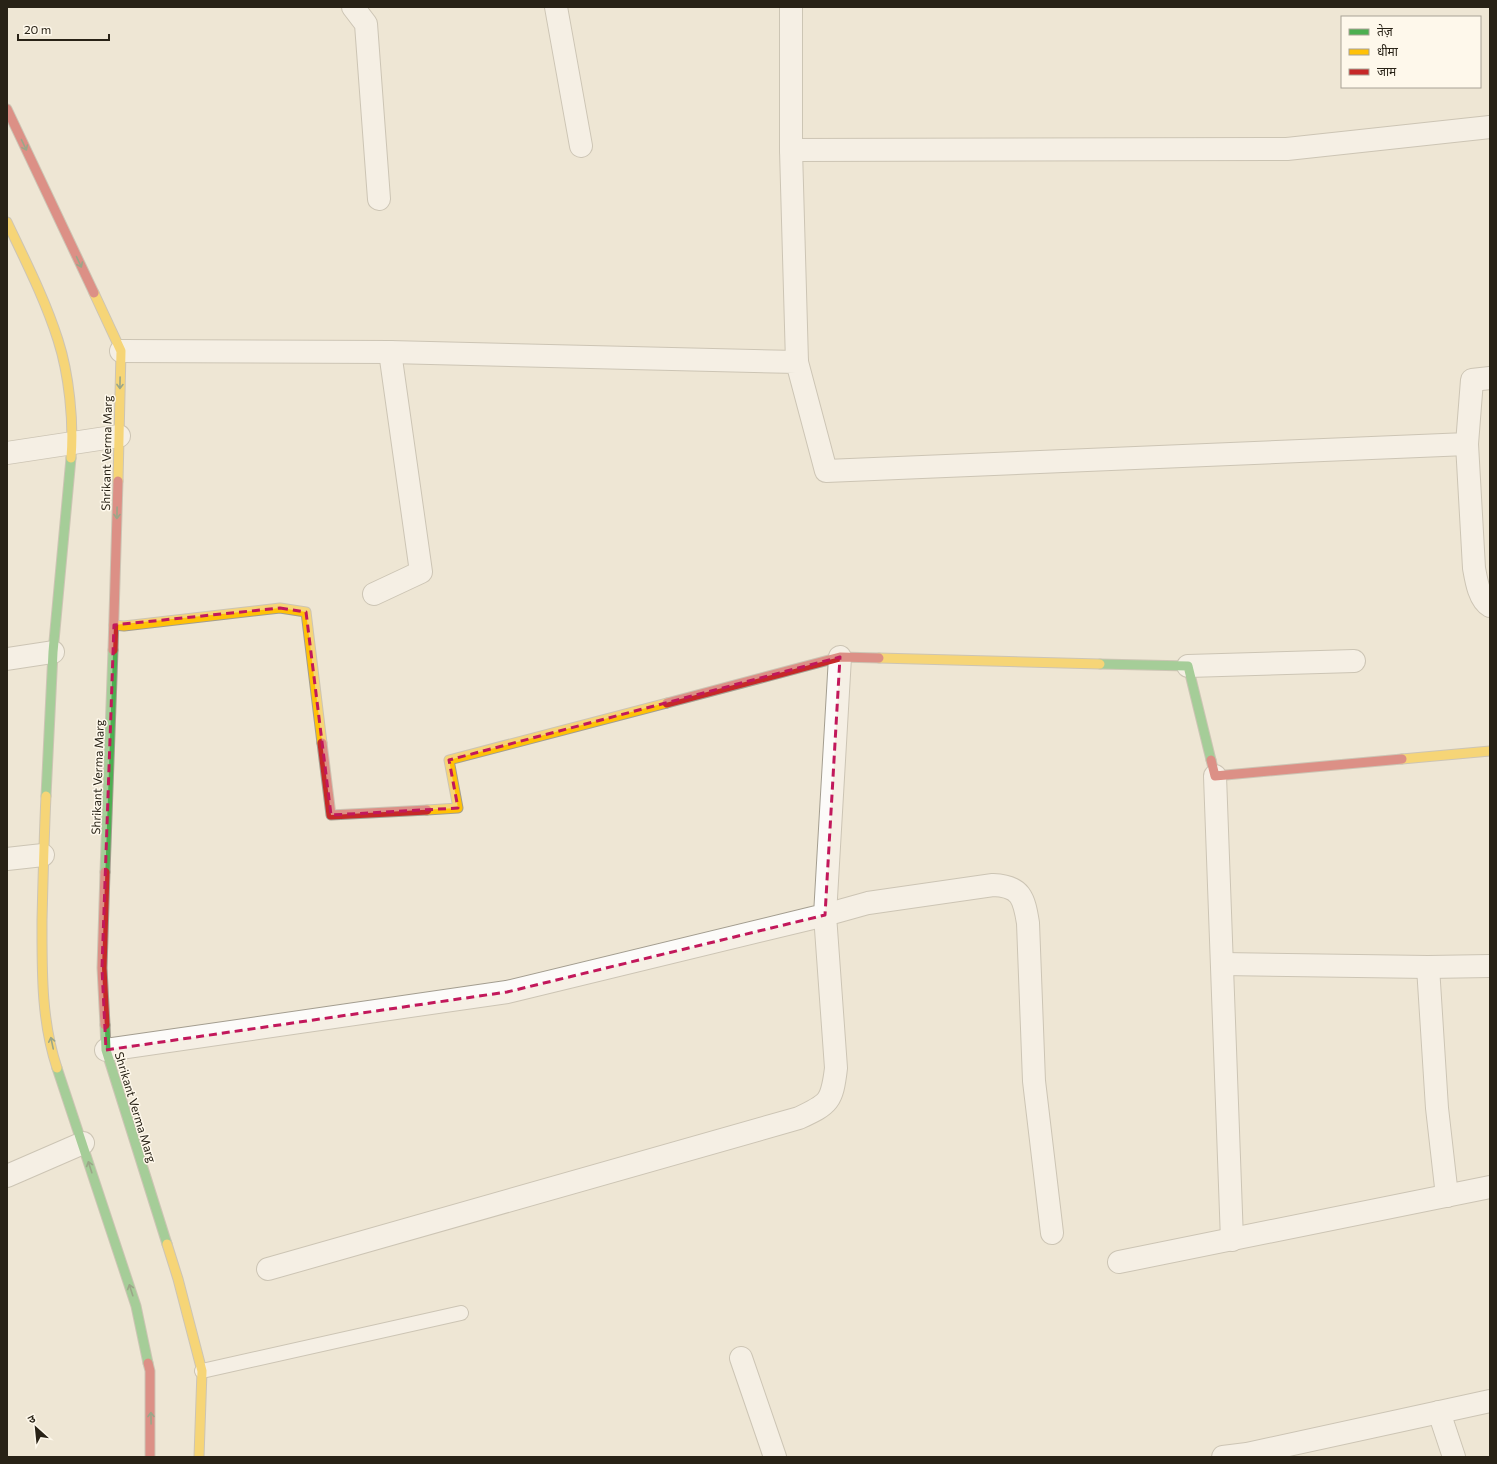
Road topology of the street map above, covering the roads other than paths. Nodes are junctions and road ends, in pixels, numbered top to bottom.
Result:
1 (353, 7) edge
2 (556, 7) edge
3 (791, 7) edge
4 (7, 109) edge
5 (1490, 127) edge
6 (581, 146) dead end
7 (791, 150) junction
8 (380, 199) dead end
9 (9, 232) edge
10 (121, 351) junction
11 (390, 352) junction
12 (797, 362) junction
13 (1490, 378) edge
14 (119, 436) junction
15 (72, 442) junction
16 (1467, 444) junction
17 (7, 453) edge
18 (374, 594) dead end
19 (1490, 606) edge
20 (114, 625) junction
21 (53, 652) junction
22 (840, 657) junction
23 (7, 659) edge
24 (1354, 661) dead end
25 (1188, 666) junction
26 (1490, 751) edge
27 (1214, 776) junction
28 (43, 855) junction
29 (7, 859) edge
30 (825, 915) junction
31 (1222, 964) junction
32 (1428, 966) junction
33 (1490, 966) edge
34 (106, 1050) junction
35 (83, 1143) junction
36 (7, 1176) edge
37 (1490, 1187) edge
38 (1447, 1196) junction
39 (1052, 1232) dead end
40 (1232, 1240) junction
41 (1119, 1262) dead end
42 (268, 1269) dead end
43 (461, 1313) dead end
44 (741, 1358) dead end
45 (202, 1371) junction
46 (1490, 1401) edge
47 (1439, 1412) junction
48 (1248, 1455) edge
49 (150, 1457) edge
50 (198, 1457) edge
51 (775, 1457) edge
52 (1223, 1457) edge
53 (1454, 1457) edge

1 - 8 street
2 - 6 street
3 - 7 street
4 -> 10 street, Shrikant Verma Marg
5 - 7 street
7 - 12 street
9 - 15 street
10 - 11 street
10 -> 14 street, Shrikant Verma Marg
11 - 12 street
11 - 18 street
12 - 16 street
13 - 16 street
14 - 15 street
14 -> 20 street, Shrikant Verma Marg
15 - 17 street
15 - 21 street
16 - 19 street
20 - 22 street
20 - 34 street, Shrikant Verma Marg
21 - 23 street
21 - 28 street
22 - 25 street
22 - 30 street
24 - 25 street
25 - 27 street
26 - 27 street
27 - 31 street
28 - 29 street
35 -> 28 street
30 - 34 street
30 - 39 street
30 - 42 street
31 - 32 street
31 - 40 street
32 - 33 street
32 - 38 street
34 - 45 street, Shrikant Verma Marg
35 - 36 street
49 -> 35 street
37 - 38 street
38 - 40 street
40 - 41 street
43 - 45 lane
44 - 51 street
45 - 50 street, Shrikant Verma Marg
46 - 47 street
47 - 48 street
47 - 53 street
48 - 52 street

